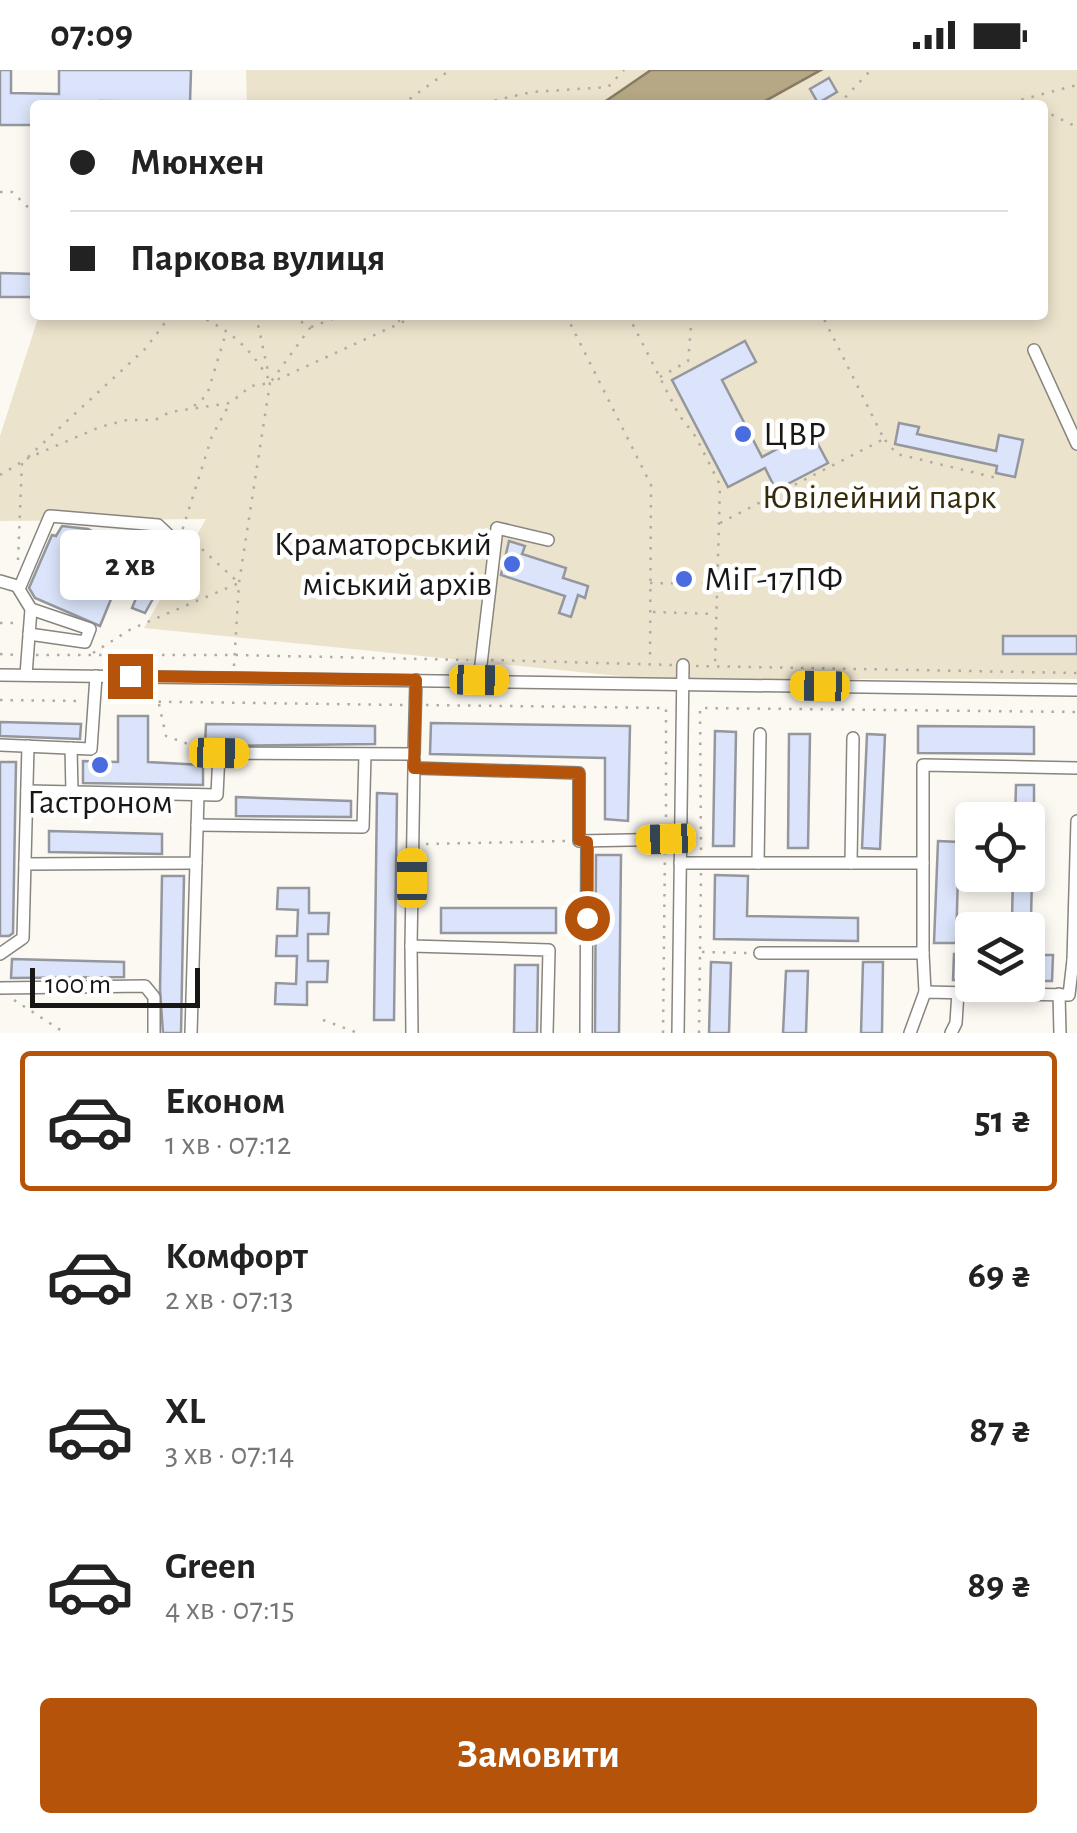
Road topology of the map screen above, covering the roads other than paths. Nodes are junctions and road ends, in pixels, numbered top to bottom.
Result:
1 (1034, 350) dead end
2 (1077, 444) edge
3 (548, 540) dead end
4 (176, 542) dead end
5 (0, 581) edge
6 (18, 587) junction
7 (31, 609) junction
8 (29, 629) junction
9 (683, 665) dead end
10 (0, 675) edge
11 (26, 675) junction
12 (96, 676) junction
13 (416, 680) junction
14 (479, 680) junction
15 (682, 683) junction
16 (1077, 690) edge
17 (760, 734) dead end
18 (854, 738) dead end
19 (0, 745) edge
20 (28, 746) junction
21 (71, 748) junction
22 (414, 754) junction
23 (365, 755) junction
24 (414, 768) junction
25 (1077, 768) edge
26 (27, 792) junction
27 (72, 792) junction
28 (198, 794) junction
29 (1077, 821) edge
30 (197, 826) junction
31 (680, 839) junction
32 (583, 841) junction
33 (196, 862) junction
34 (923, 862) junction
35 (758, 863) junction
36 (851, 863) junction
37 (25, 864) junction
38 (680, 864) junction
39 (411, 946) junction
40 (760, 953) road end
41 (923, 953) junction
42 (0, 954) edge
43 (1075, 960) edge
44 (0, 989) edge
45 (925, 992) junction
46 (955, 992) edge
47 (1045, 994) edge
48 (1058, 994) junction
49 (957, 1002) edge
50 (154, 1033) edge
51 (191, 1033) edge
52 (412, 1033) edge
53 (547, 1033) edge
54 (586, 1033) edge
55 (678, 1033) edge
56 (910, 1033) edge
57 (951, 1033) edge
58 (1060, 1033) edge

1 - 2 street
3 - 14 street
4 - 6 street
5 - 6 street
6 - 7 street
7 - 8 street
7 - 8 street
8 - 11 street
9 - 15 street
10 - 11 street
11 - 12 street
12 - 13 street
12 - 21 street
13 - 14 street
13 - 22 street
14 - 15 street
15 - 16 street
15 - 31 street
17 - 35 street
18 - 36 street
19 - 20 street
20 - 21 street
20 - 26 street
21 - 27 street
22 - 23 street
22 - 24 street
23 - 28 street
23 - 30 street
24 - 32 street
24 - 39 street
25 - 34 street
26 - 27 street
26 - 37 street
27 - 28 street
28 - 30 street
29 - 43 street
30 - 33 street
31 - 32 street
31 - 38 street
32 - 54 street
33 - 37 street
33 - 51 street
34 - 36 street
34 - 41 street
35 - 36 street
35 - 38 street
37 - 42 street
38 - 55 street
39 - 52 street
39 - 53 street
40 - 41 street
41 - 45 street
43 - 48 street
44 - 50 street
45 - 46 street
45 - 56 street
47 - 48 street
48 - 58 street
49 - 57 street

